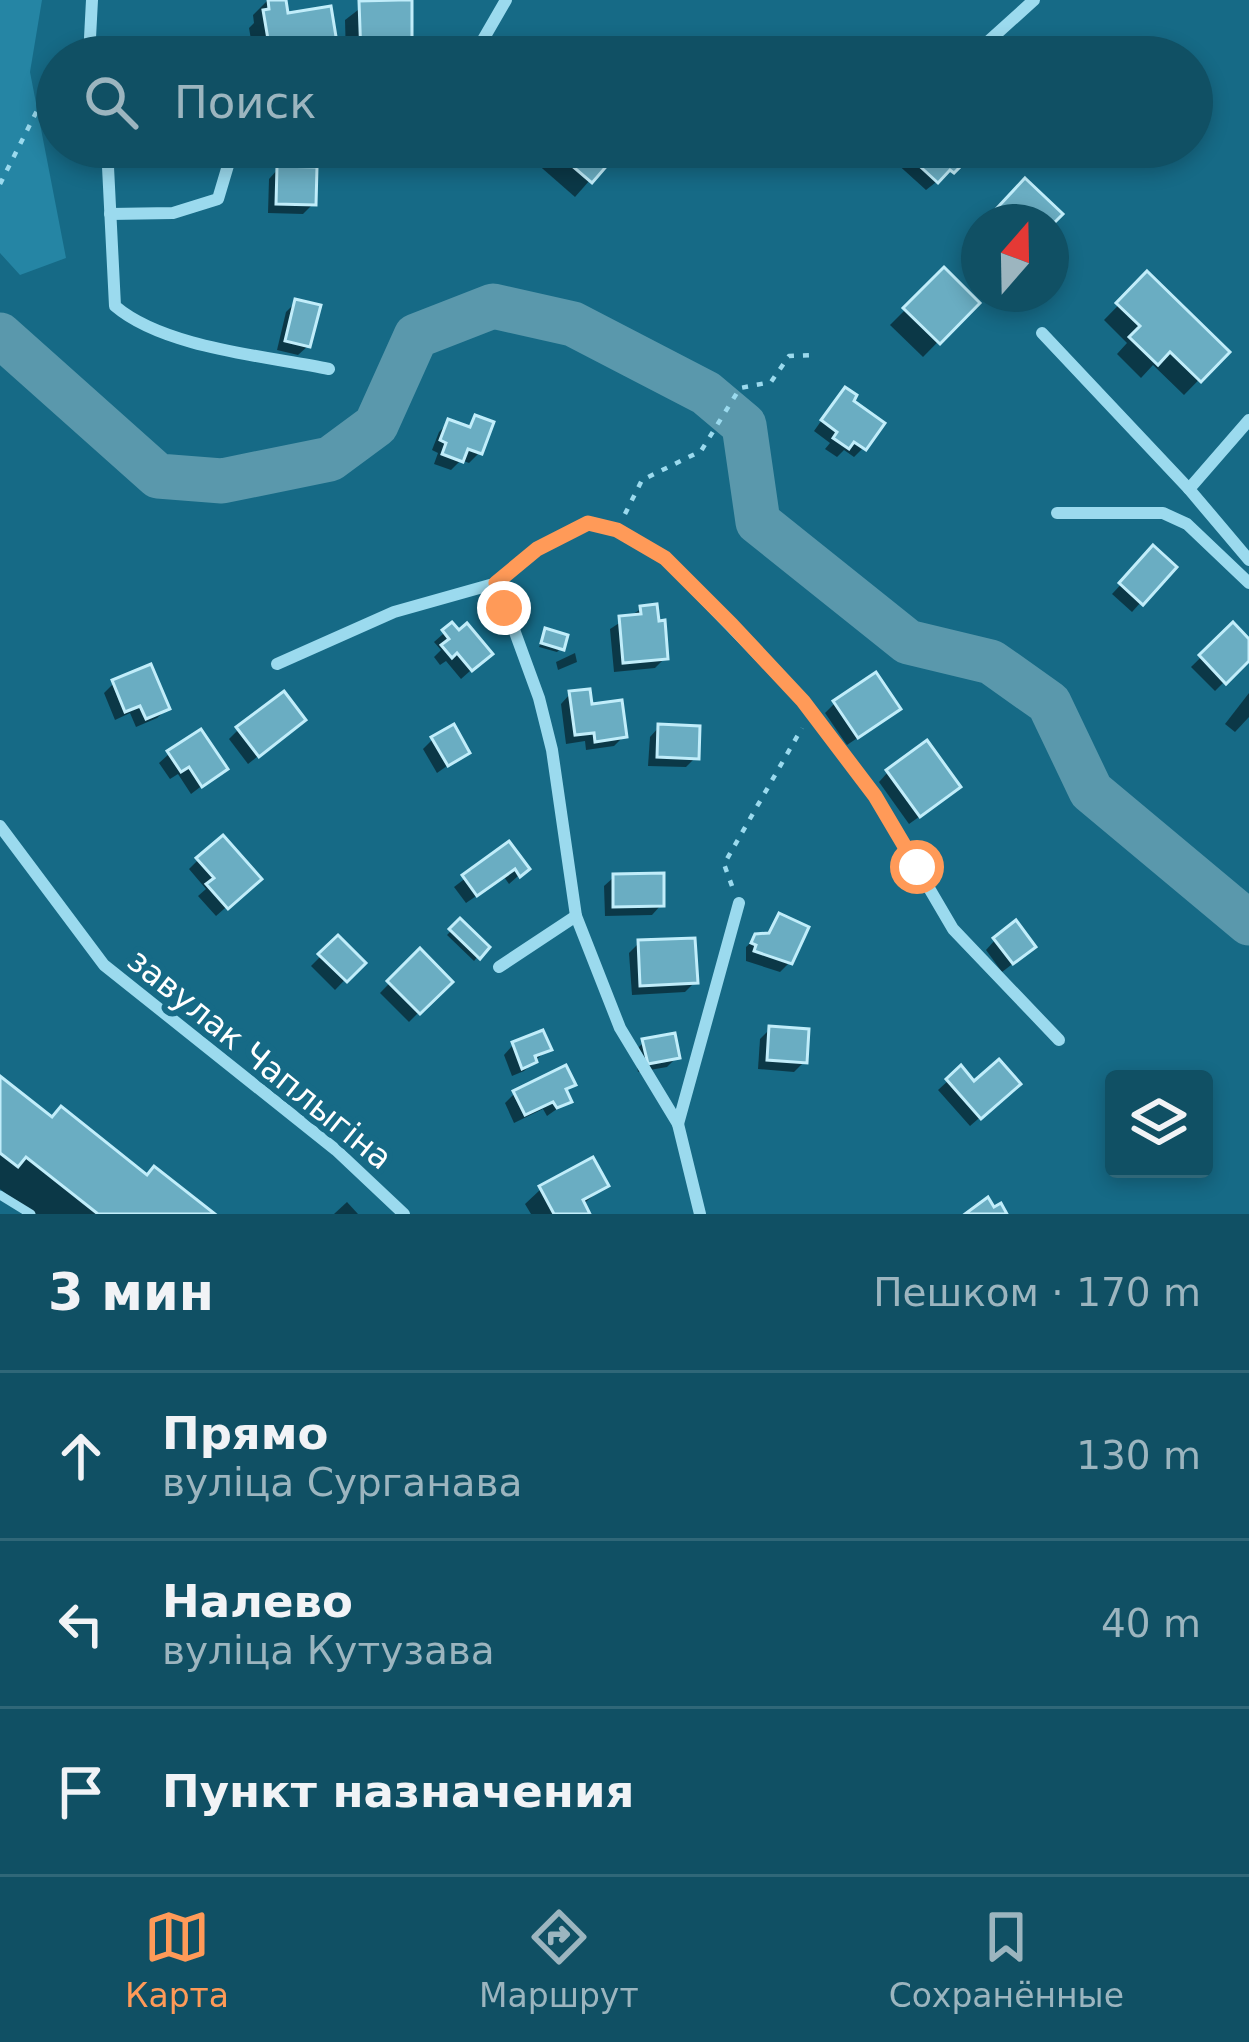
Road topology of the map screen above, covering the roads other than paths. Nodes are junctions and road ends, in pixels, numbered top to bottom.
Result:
1 (92, 0) edge
2 (506, 0) edge
3 (1034, 0) edge
4 (90, 36) edge
5 (485, 36) edge
6 (994, 36) edge
7 (108, 168) edge
8 (227, 168) edge
9 (110, 214) junction
10 (1042, 334) dead end
11 (329, 369) dead end
12 (1249, 420) edge
13 (1189, 489) junction
14 (1057, 512) dead end
15 (1249, 560) edge
16 (496, 583) junction
17 (1249, 583) edge
18 (277, 664) dead end
19 (0, 826) edge
20 (739, 902) road end
21 (576, 916) junction
22 (499, 967) dead end
23 (1059, 1040) dead end
24 (678, 1124) junction
25 (0, 1195) edge
26 (31, 1214) edge
27 (404, 1214) edge
28 (700, 1214) edge

1 - 4 street
2 - 5 street
3 - 6 street
7 - 9 street
8 - 9 street
9 - 11 street
10 - 13 street
12 - 13 street
13 - 15 street
14 - 17 street
16 - 18 street
16 - 21 street
16 - 23 street
19 - 27 street, завулак Чаплыгіна
20 - 24 street
21 - 22 street
21 - 24 street
24 - 28 street
25 - 26 lane

